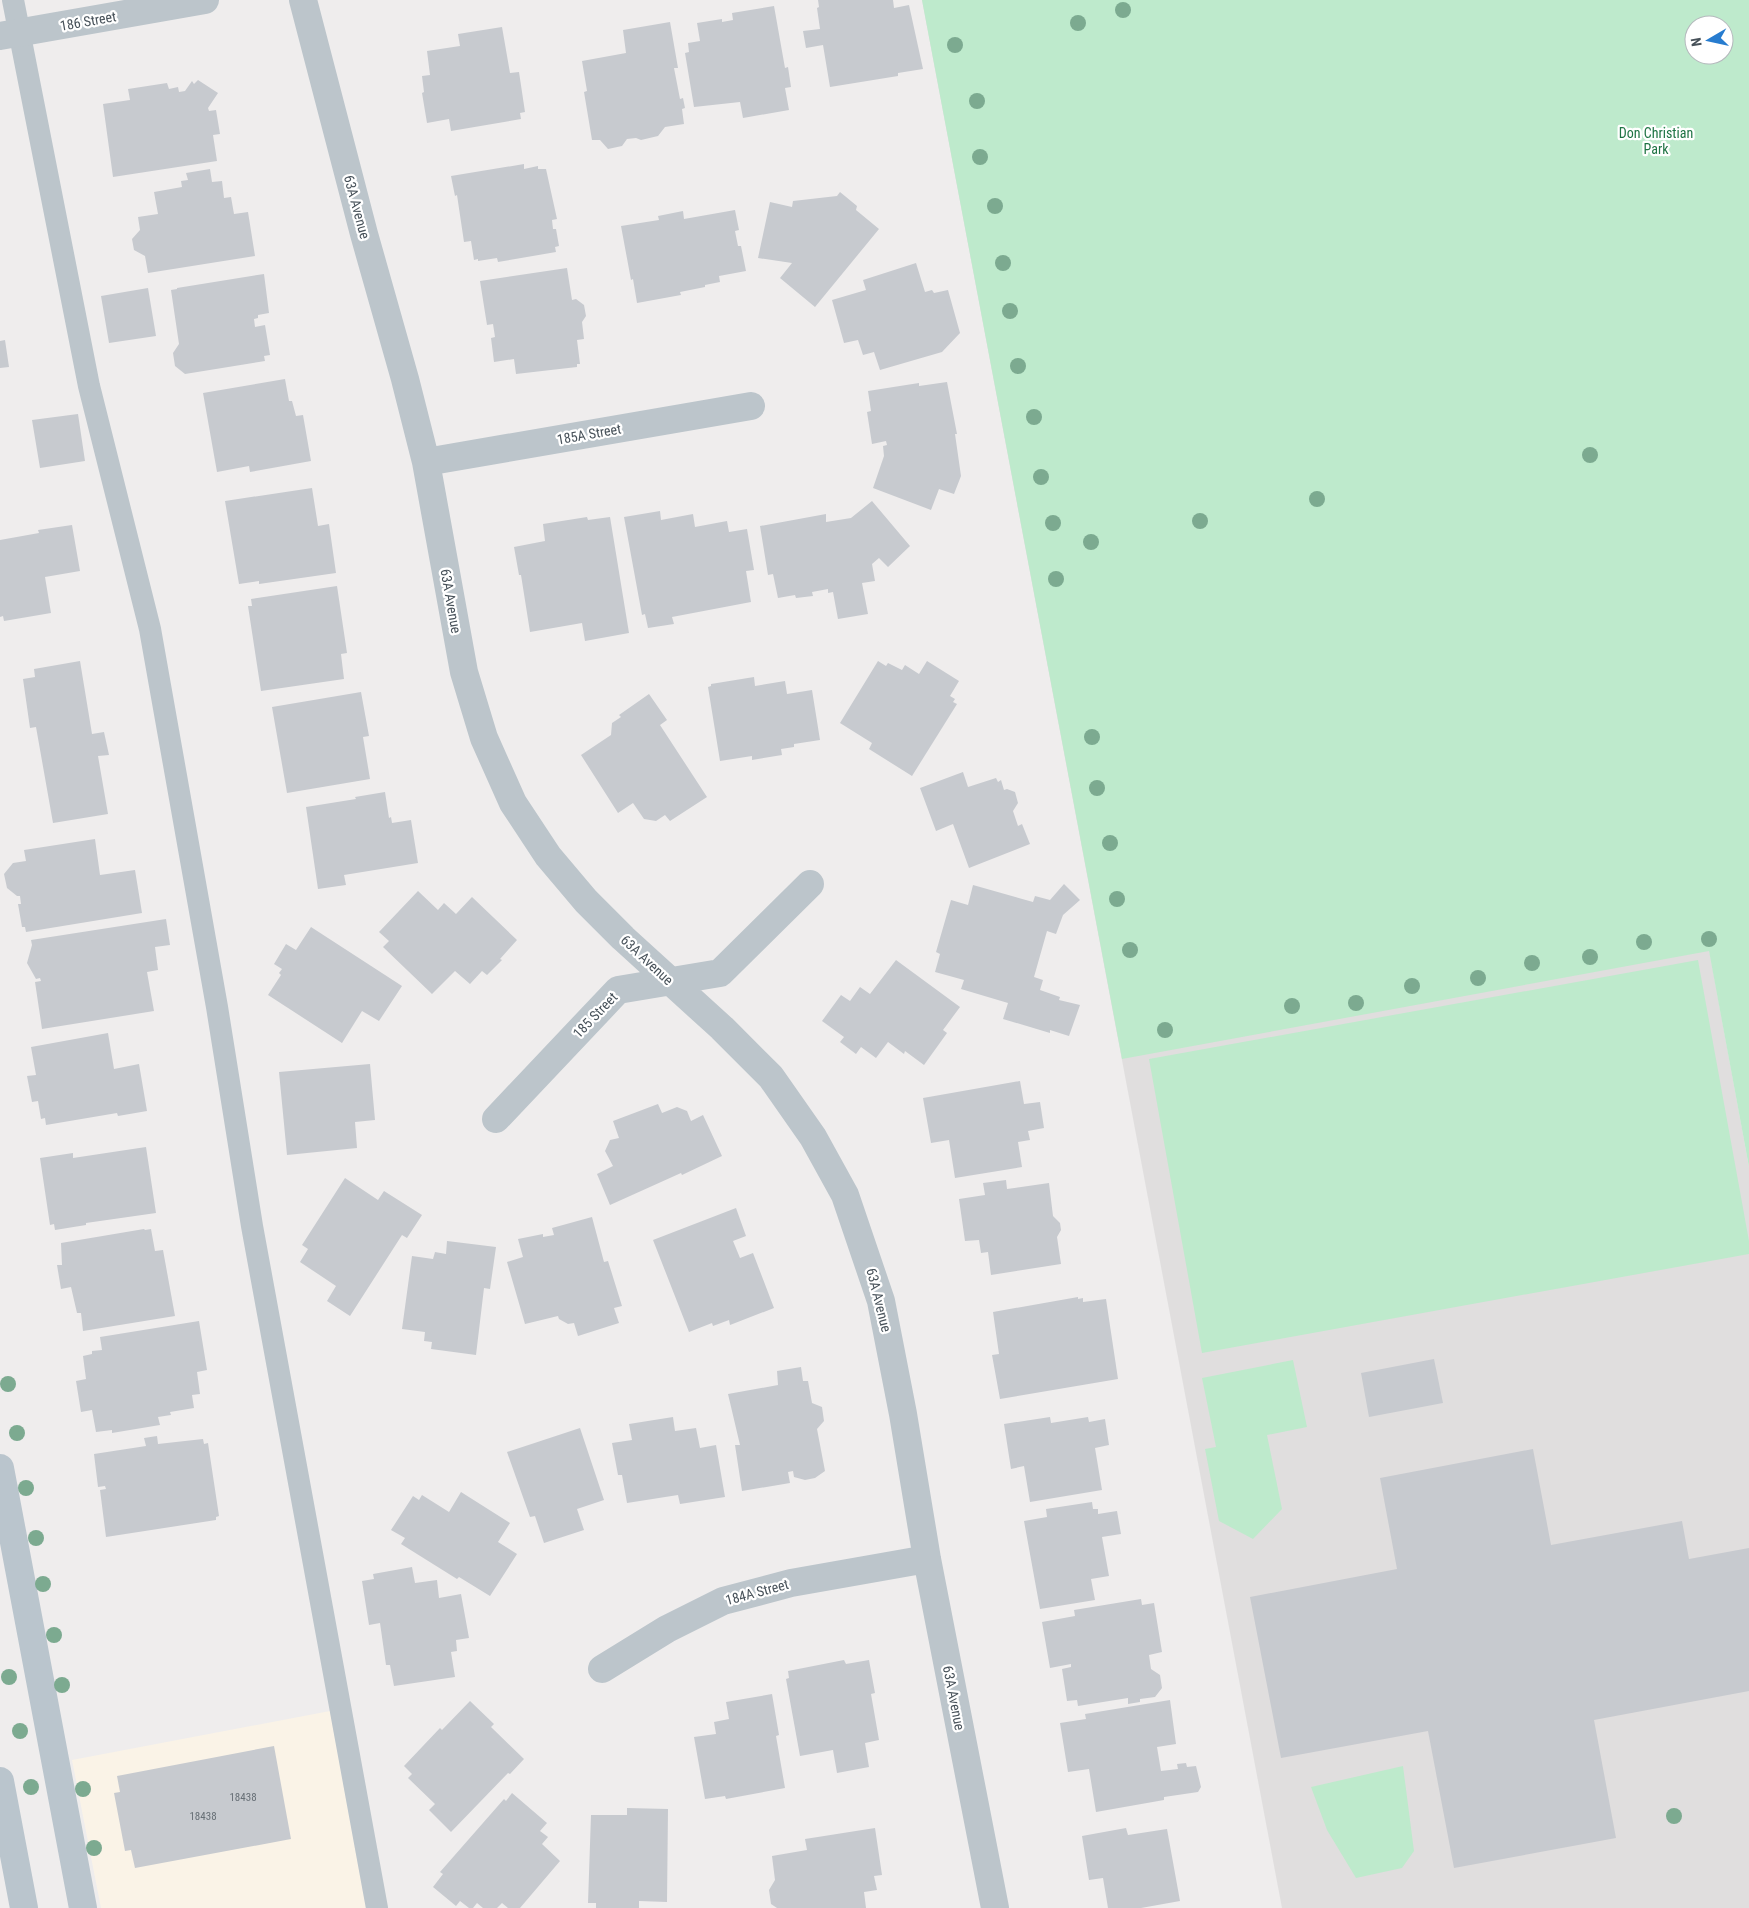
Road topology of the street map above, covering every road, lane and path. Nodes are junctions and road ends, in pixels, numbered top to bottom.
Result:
1 (13, 0) edge
2 (205, 0) edge
3 (303, 0) edge
4 (9, 34) edge
5 (751, 406) dead end
6 (426, 462) junction
7 (810, 884) dead end
8 (670, 982) junction
9 (496, 1118) dead end
10 (0, 1468) edge
11 (927, 1560) junction
12 (602, 1669) dead end
13 (0, 1781) edge
14 (24, 1908) edge
15 (83, 1908) edge
16 (377, 1908) edge
17 (996, 1908) edge

1 - 4 lane
2 - 4 street, 186 Street
3 - 6 street, 63A Avenue
4 - 16 lane
5 - 6 street, 185A Street
6 - 8 street, 63A Avenue
7 - 8 street, 185 Street
8 - 9 street, 185 Street
8 - 11 street, 63A Avenue
10 - 15 main road
11 - 12 street, 184A Street
11 - 17 street, 63A Avenue
13 - 14 main road

